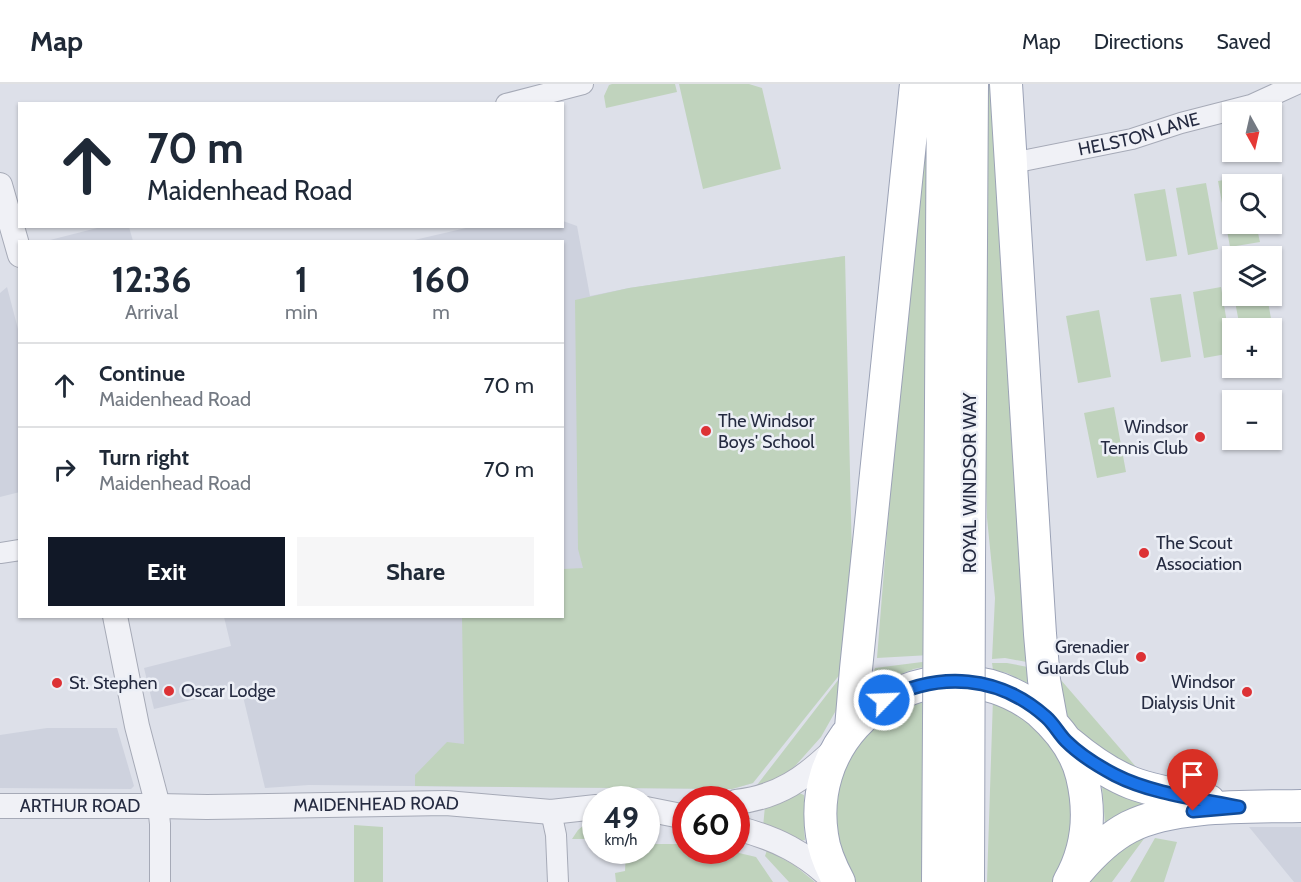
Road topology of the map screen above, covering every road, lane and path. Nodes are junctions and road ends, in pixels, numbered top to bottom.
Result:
1 (583, 84) edge
2 (916, 84) edge
3 (943, 84) edge
4 (972, 84) edge
5 (1006, 84) edge
6 (1297, 84) edge
7 (514, 102) edge
8 (1012, 163) junction
9 (0, 185) edge
10 (10, 228) edge
11 (18, 250) edge
12 (18, 550) edge
13 (0, 553) edge
14 (954, 561) junction
15 (115, 618) edge
16 (1059, 733) junction
17 (845, 737) junction
18 (750, 800) edge
19 (0, 806) edge
20 (158, 806) junction
21 (1239, 807) junction
22 (1301, 807) edge
23 (582, 809) edge
24 (551, 812) junction
25 (750, 832) edge
26 (1070, 881) edge
27 (160, 882) edge
28 (558, 882) edge
29 (837, 882) edge
30 (938, 882) edge
31 (968, 882) edge

1 - 7 street
2 - 17 main road
3 - 14 main road, ROYAL WINDSOR WAY
4 - 14 main road, ROYAL WINDSOR WAY
5 - 8 main road
6 - 8 street, HELSTON LANE
8 - 16 main road
9 - 10 street
10 - 11 street
12 - 13 street
14 - 30 main road, ROYAL WINDSOR WAY, bridge
14 - 31 main road, ROYAL WINDSOR WAY, bridge
15 - 20 street
16 - 17 main road
16 - 21 main road
16 - 26 main road
17 - 18 street
17 - 29 main road
19 - 20 street, ARTHUR ROAD
20 - 24 street, MAIDENHEAD ROAD
20 - 27 street
21 - 22 main road
21 - 26 main road
23 - 24 street, MAIDENHEAD ROAD
24 - 28 street
25 - 29 street

